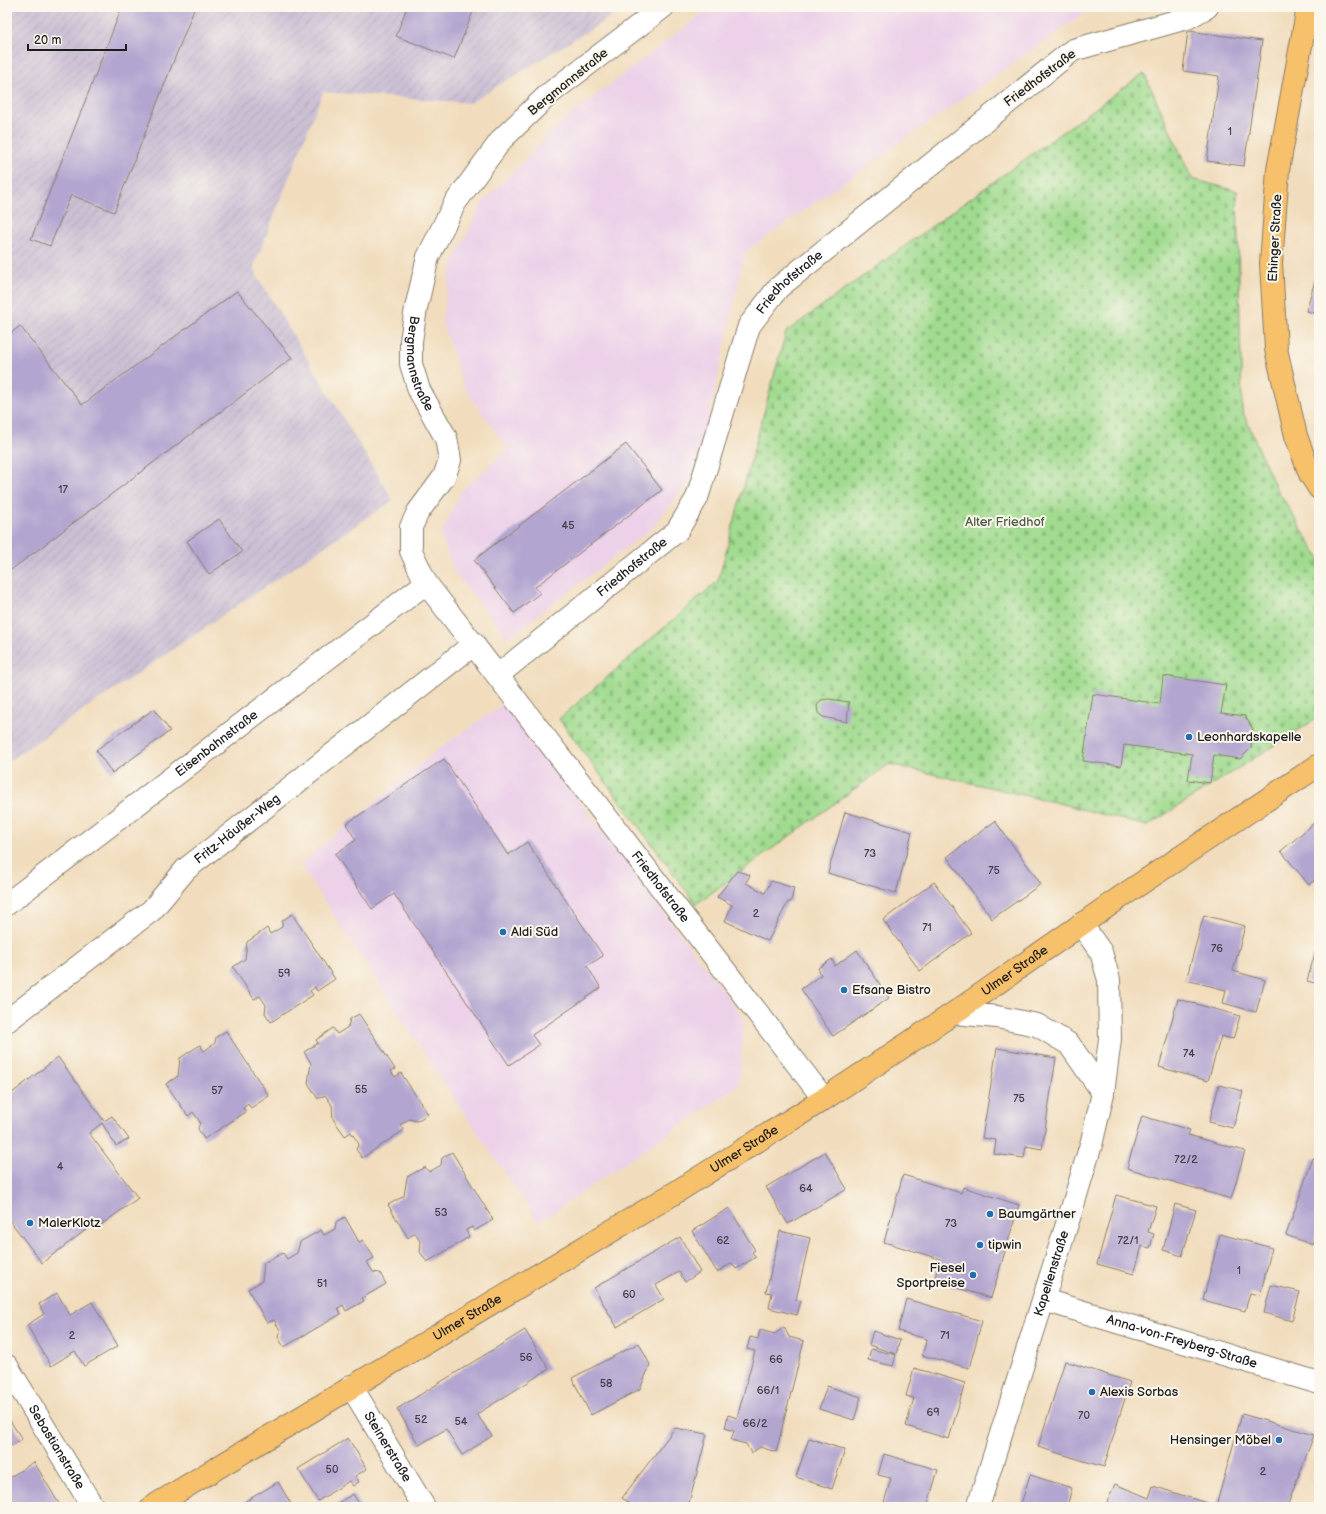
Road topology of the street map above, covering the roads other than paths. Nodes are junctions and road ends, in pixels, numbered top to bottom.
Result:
1 (663, 7) edge
2 (1207, 7) edge
3 (1308, 7) edge
4 (444, 477) joint
5 (1319, 488) edge
6 (426, 583) junction
7 (474, 644) junction
8 (498, 674) junction
9 (1319, 765) edge
10 (7, 904) edge
11 (1081, 924) junction
12 (954, 1013) junction
13 (7, 1021) edge
14 (1103, 1093) junction
15 (824, 1099) junction
16 (1044, 1300) junction
17 (7, 1366) edge
18 (1319, 1383) edge
19 (351, 1386) junction
20 (93, 1507) edge
21 (152, 1507) edge
22 (424, 1507) edge
23 (978, 1507) edge

1 - 4 street, Bergmannstraße
2 - 8 street, Friedhofstraße
3 - 5 main road, Ehinger Straße
4 - 6 street, Friedhofstraße
6 - 7 street, Friedhofstraße
6 - 10 street, Eisenbahnstraße
7 - 8 street, Friedhofstraße
7 - 13 street, Fritz-Häußer-Weg
8 - 15 street, Friedhofstraße
9 - 11 main road, Ulmer Straße
11 - 12 main road, Ulmer Straße
11 - 14 street, Kapellenstraße
12 - 14 street
12 - 15 main road, Ulmer Straße
14 - 16 street, Kapellenstraße
15 - 19 main road, Ulmer Straße
16 - 18 street, Anna-von-Freyberg-Straße
16 - 23 street, Kapellenstraße
17 - 20 street, Sebastianstraße
19 - 21 main road, Ulmer Straße
19 - 22 street, Steinerstraße

